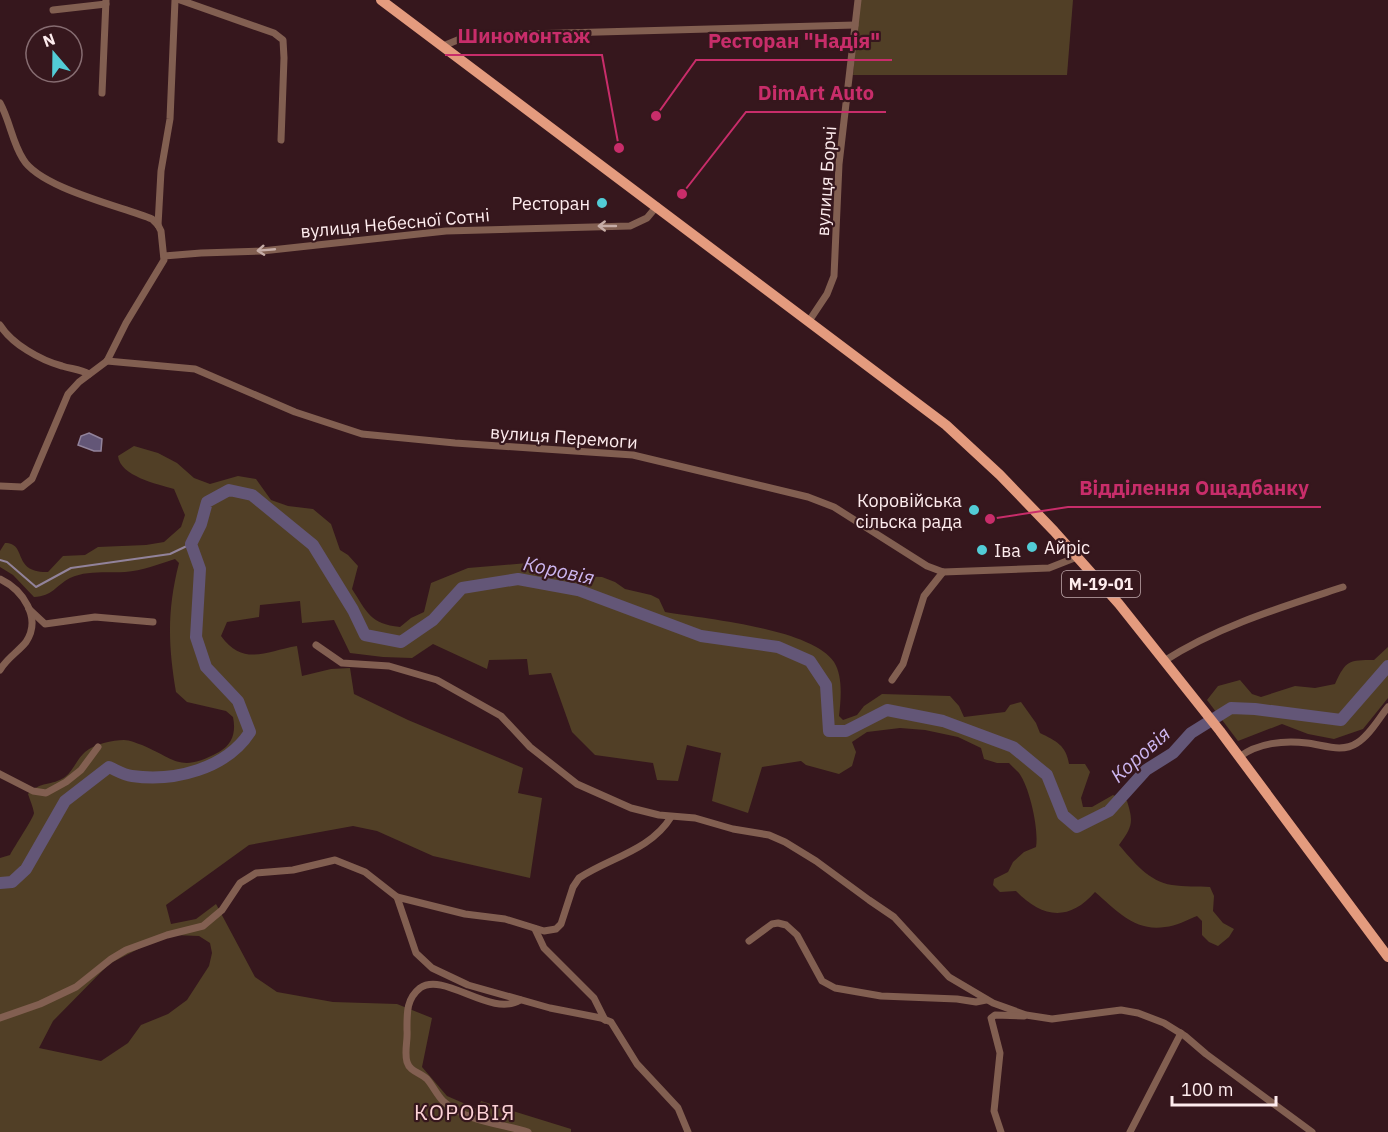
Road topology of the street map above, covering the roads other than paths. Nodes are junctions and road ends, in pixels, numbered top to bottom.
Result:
1 (175, 0) edge
2 (180, 0) edge
3 (381, 0) edge
4 (858, 0) edge
5 (106, 2) edge
6 (53, 9) dead end
7 (855, 25) junction
8 (443, 46) junction
9 (102, 93) dead end
10 (0, 103) edge
11 (281, 140) dead end
12 (657, 206) junction
13 (159, 226) junction
14 (164, 256) junction
15 (809, 321) junction
16 (0, 325) edge
17 (107, 361) junction
18 (89, 374) junction
19 (0, 486) edge
20 (1077, 557) junction
21 (943, 572) junction
22 (0, 579) edge
23 (1343, 588) dead end
24 (29, 609) junction
25 (153, 622) dead end
26 (316, 645) dead end
27 (1164, 661) junction
28 (0, 670) edge
29 (892, 680) dead end
30 (1388, 707) edge
31 (98, 747) dead end
32 (1239, 757) junction
33 (0, 774) edge
34 (671, 817) junction
35 (397, 897) junction
36 (535, 929) junction
37 (749, 941) dead end
38 (1388, 957) edge
39 (520, 1000) junction
40 (986, 1000) junction
41 (1026, 1015) junction
42 (0, 1018) edge
43 (605, 1020) junction
44 (1181, 1033) junction
45 (528, 1132) edge
46 (688, 1132) edge
47 (1001, 1132) edge
48 (1130, 1132) edge
49 (1312, 1132) edge

1 - 13 street
2 - 11 street
3 - 8 main road, М-19-01
4 - 7 street, вулиця Борчі
5 - 6 street
5 - 9 street
7 - 8 street
7 - 15 street, вулиця Борчі
8 - 12 main road, М-19-01
10 - 13 street
12 -> 14 street, вулиця Небесної Сотні
12 - 15 main road, М-19-01
13 - 14 street
14 - 17 street
15 - 20 main road, М-19-01
16 - 18 street
17 - 18 street
17 - 21 street, вулиця Перемоги
18 - 19 street
20 - 21 street, вулиця Перемоги
20 - 27 main road, М-19-01
21 - 29 street
22 - 24 street
23 - 27 street
24 - 25 street
24 - 28 street
26 - 34 street
27 - 32 main road, М-19-01
30 - 32 street
31 - 33 street
32 - 38 main road, М-19-01
34 - 36 street
34 - 40 street
35 - 36 street
35 - 39 street
35 - 42 street
36 - 43 street
37 - 40 street
39 - 43 street
39 - 45 street
40 - 41 street
41 - 44 street
41 - 47 street
43 - 46 street
44 - 48 street
44 - 49 street

